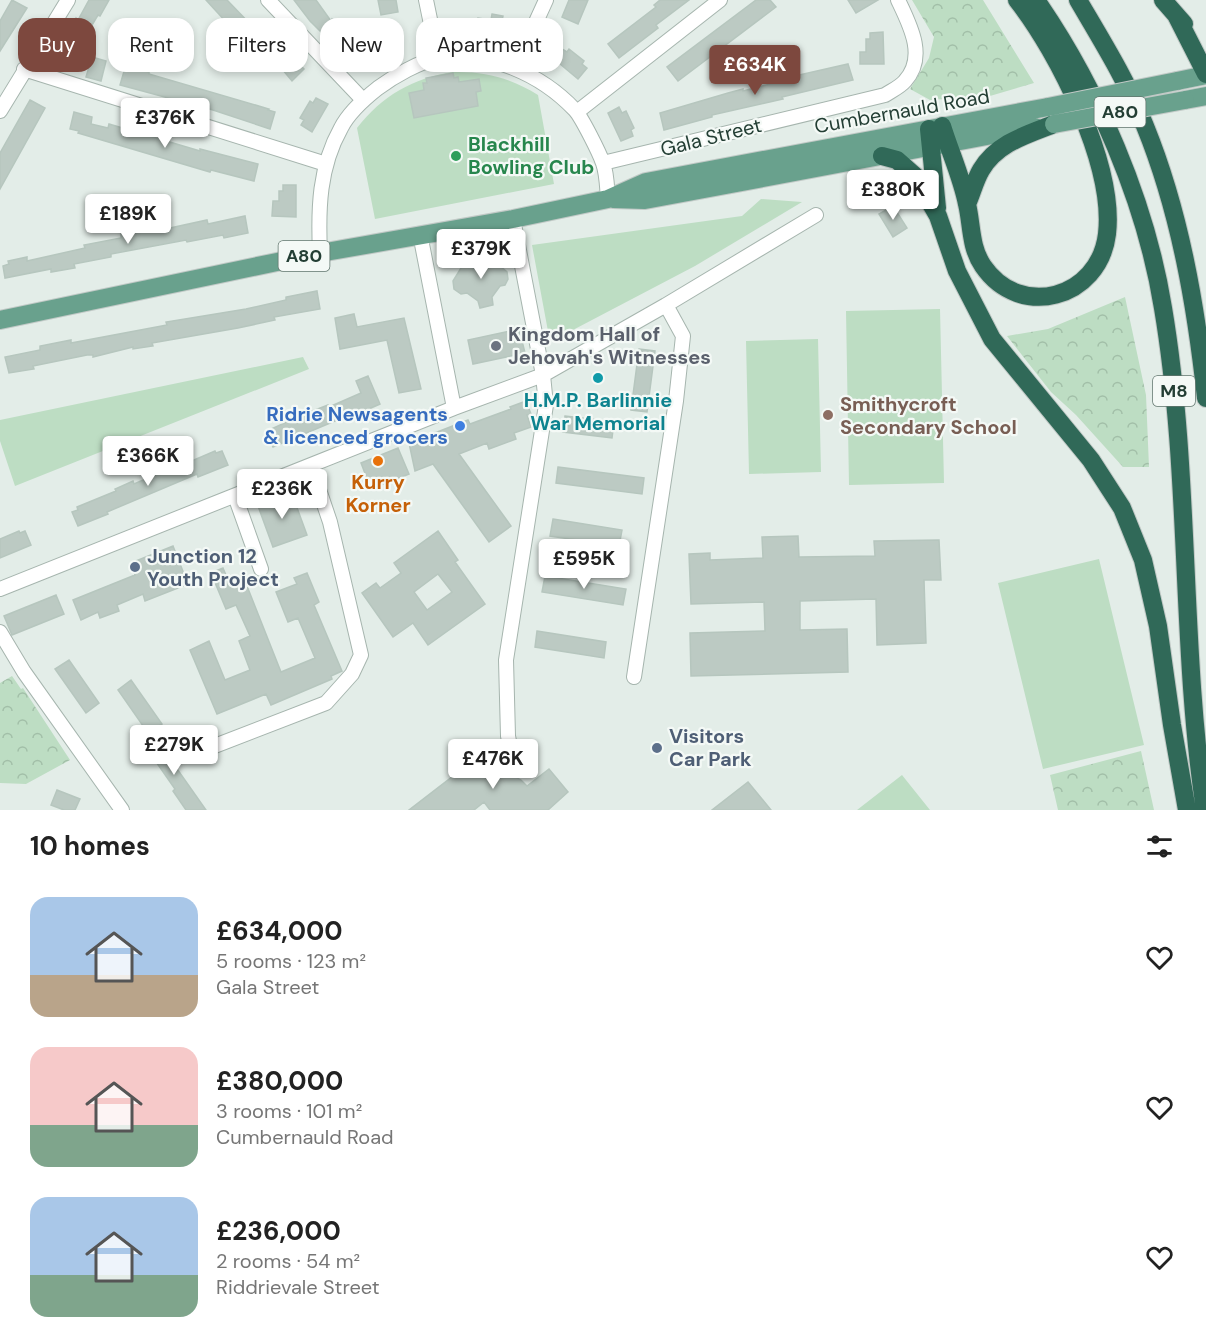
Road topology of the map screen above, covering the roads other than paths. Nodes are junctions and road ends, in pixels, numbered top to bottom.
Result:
1 (68, 0) edge
2 (268, 0) edge
3 (426, 0) edge
4 (546, 0) edge
5 (720, 0) edge
6 (898, 0) edge
7 (1017, 0) edge
8 (1036, 0) edge
9 (1078, 0) edge
10 (1163, 0) edge
11 (1176, 15) junction
12 (57, 18) edge
13 (430, 18) edge
14 (538, 18) edge
15 (1206, 48) edge
16 (416, 67) edge
17 (22, 72) edge
18 (34, 72) edge
19 (522, 72) edge
20 (1206, 74) edge
21 (1206, 96) edge
22 (363, 100) junction
23 (0, 111) edge
24 (577, 112) junction
25 (1051, 115) junction
26 (937, 136) junction
27 (882, 156) junction
28 (603, 163) junction
29 (326, 164) junction
30 (608, 199) junction
31 (968, 204) junction
32 (816, 215) dead end
33 (938, 216) junction
34 (513, 219) junction
35 (420, 234) junction
36 (320, 253) junction
37 (666, 305) junction
38 (0, 320) edge
39 (543, 375) junction
40 (1206, 398) edge
41 (454, 408) junction
42 (311, 466) junction
43 (235, 496) junction
44 (261, 569) dead end
45 (0, 590) edge
46 (0, 632) edge
47 (634, 676) dead end
48 (510, 746) dead end
49 (212, 747) dead end
50 (122, 810) edge
51 (1187, 810) edge
52 (1205, 810) edge

1 - 12 street
2 - 22 street
3 - 13 street
4 - 14 street
5 - 24 street
6 - 28 street, Gala Street
7 - 31 highway
8 - 52 highway, M8
9 - 40 highway, M8
10 - 11 highway
11 - 15 highway
11 - 20 highway
16 - 22 street
17 - 23 street
18 - 29 street
19 - 24 street
20 - 25 main road, Cumbernauld Road / A80, bridge
21 - 25 main road, Cumbernauld Road / A80, bridge
22 - 29 street
24 - 28 street
25 - 26 main road, Cumbernauld Road / A80
25 - 31 highway
26 - 27 main road, Cumbernauld Road / A80
26 - 30 main road, Cumbernauld Road / A80
26 - 31 highway
26 - 33 highway
27 - 30 main road, Cumbernauld Road / A80
27 - 33 highway
28 - 30 street
29 - 36 street
30 - 34 main road, Cumbernauld Road / A80
32 - 37 street
33 - 51 highway
34 - 35 main road, Cumbernauld Road / A80
34 - 39 street
35 - 36 main road, Cumbernauld Road / A80
35 - 41 street
36 - 38 main road, Cumbernauld Road / A80
37 - 39 street
37 - 47 street
39 - 41 street
39 - 48 street
41 - 42 street
42 - 43 street
42 - 49 street
43 - 44 street
43 - 45 street
46 - 50 street

